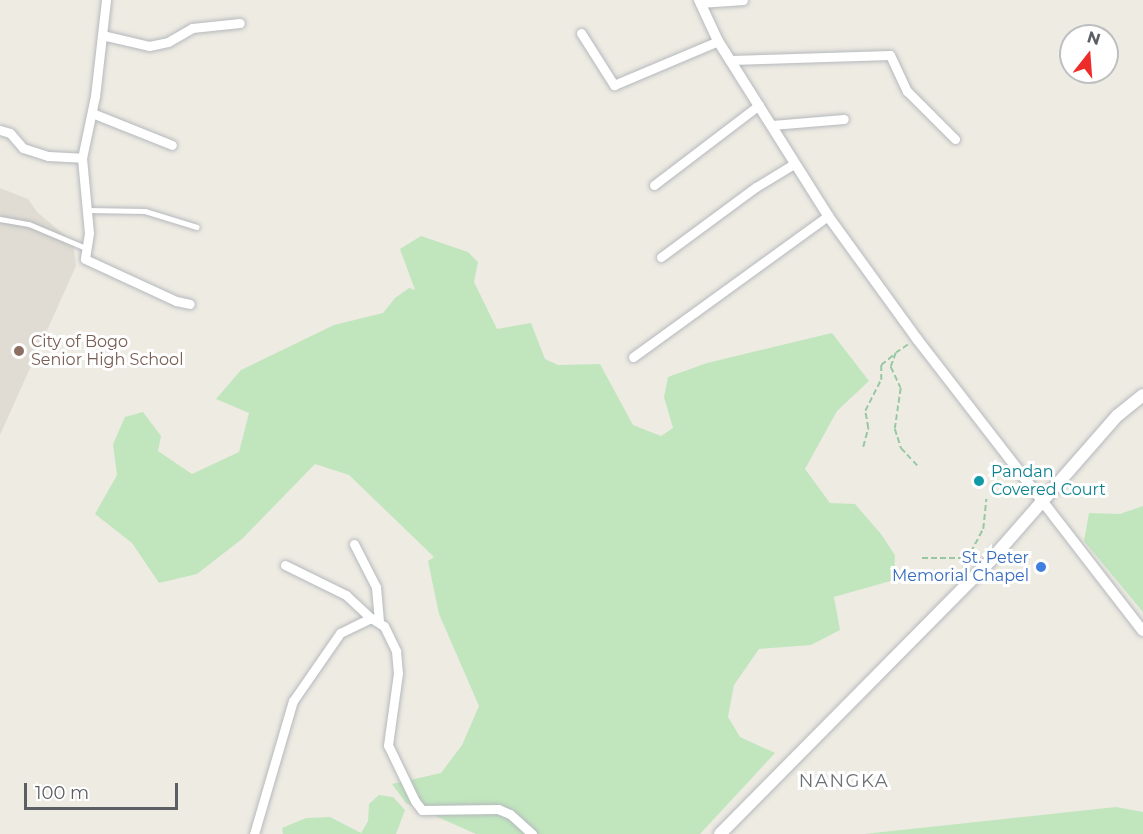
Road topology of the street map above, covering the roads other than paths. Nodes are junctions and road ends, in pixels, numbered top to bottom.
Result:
1 (106, 0) edge
2 (743, 0) edge
3 (700, 1) edge
4 (240, 24) dead end
5 (581, 33) dead end
6 (102, 35) junction
7 (718, 41) junction
8 (731, 60) junction
9 (759, 105) junction
10 (92, 113) junction
11 (844, 119) dead end
12 (772, 125) junction
13 (0, 130) edge
14 (955, 139) dead end
15 (172, 145) dead end
16 (82, 158) junction
17 (794, 164) junction
18 (654, 185) dead end
19 (87, 210) junction
20 (828, 216) junction
21 (0, 219) edge
22 (197, 227) dead end
23 (86, 248) junction
24 (661, 257) dead end
25 (190, 304) dead end
26 (633, 357) dead end
27 (1143, 395) edge
28 (1042, 501) junction
29 (354, 544) dead end
30 (285, 565) dead end
31 (375, 619) junction
32 (1143, 631) edge
33 (254, 834) edge
34 (532, 834) edge
35 (720, 834) edge

1 - 6 street
2 - 3 street
3 - 7 street
4 - 6 street
5 - 7 street
6 - 10 street
7 - 8 street
8 - 9 street
8 - 14 street
9 - 12 street
9 - 18 street
10 - 15 street
10 - 16 street
11 - 12 street
12 - 17 street
13 - 16 street
16 - 19 street
17 - 20 street
17 - 24 street
19 - 22 lane
19 - 23 street
20 - 26 street
20 - 28 street
21 - 23 lane
23 - 25 street
27 - 28 main road
28 - 32 street
28 - 35 main road
29 - 31 street
30 - 31 street
31 - 33 street
31 - 34 street

